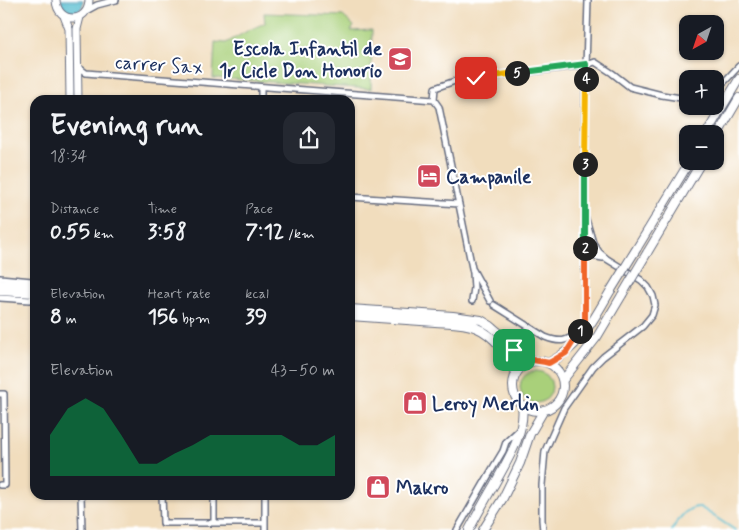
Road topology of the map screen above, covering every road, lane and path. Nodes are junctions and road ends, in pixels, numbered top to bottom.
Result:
1 (56, 0) edge
2 (89, 0) edge
3 (116, 0) edge
4 (588, 0) edge
5 (86, 12) junction
6 (64, 16) junction
7 (80, 17) junction
8 (586, 64) junction
9 (739, 66) edge
10 (78, 67) junction
11 (739, 79) edge
12 (724, 82) edge
13 (261, 87) junction
14 (70, 95) edge
15 (78, 95) edge
16 (261, 95) edge
17 (679, 98) edge
18 (739, 98) edge
19 (434, 100) junction
20 (711, 125) edge
21 (723, 125) edge
22 (685, 170) edge
23 (697, 170) edge
24 (355, 197) edge
25 (459, 204) junction
26 (585, 216) junction
27 (607, 259) junction
28 (585, 260) junction
29 (471, 268) junction
30 (0, 278) edge
31 (30, 281) edge
32 (0, 284) edge
33 (30, 285) edge
34 (0, 291) edge
35 (30, 293) edge
36 (0, 298) edge
37 (30, 300) edge
38 (472, 300) dead end
39 (355, 309) edge
40 (355, 316) edge
41 (470, 326) junction
42 (461, 331) dead end
43 (580, 332) junction
44 (566, 353) junction
45 (534, 361) junction
46 (549, 363) junction
47 (516, 374) junction
48 (562, 380) junction
49 (2, 394) edge
50 (522, 405) junction
51 (544, 410) junction
52 (520, 429) junction
53 (2, 485) edge
54 (81, 500) edge
55 (162, 500) edge
56 (214, 500) edge
57 (264, 500) edge
58 (214, 523) junction
59 (264, 523) junction
60 (82, 530) edge
61 (265, 530) edge
62 (457, 530) edge
63 (469, 530) edge
64 (484, 530) edge
65 (543, 530) edge

1 - 6 main road
2 - 5 main road
3 - 5 street
4 - 8 street
5 - 7 main road
6 - 7 main road
6 - 14 main road
7 - 10 main road
8 - 17 street
8 - 19 street
8 - 26 street
9 - 12 street
10 - 13 street, carrer Sax
10 - 15 main road
11 - 20 main road
13 - 16 street
13 - 19 street, carrer Sax
18 - 21 main road
19 - 25 street
22 - 44 main road, bridge
23 - 48 main road, bridge
24 - 25 street
25 - 29 street
26 - 27 street
26 - 28 street
27 - 28 street
27 - 65 street
28 - 43 street
29 - 38 street
29 - 43 street
30 - 31 street
32 - 33 main road
34 - 35 main road
36 - 37 street
39 - 45 main road
40 - 41 main road
41 - 42 main road
41 - 47 main road
43 - 44 main road
44 - 46 main road
45 - 46 main road
45 - 47 main road
46 - 48 main road
47 - 50 main road
48 - 51 main road
49 - 53 street
50 - 51 main road
50 - 52 main road
51 - 64 main road
52 - 62 street
52 - 63 main road
54 - 60 street
55 - 58 street
56 - 58 street
57 - 59 street
58 - 59 street
59 - 61 street

